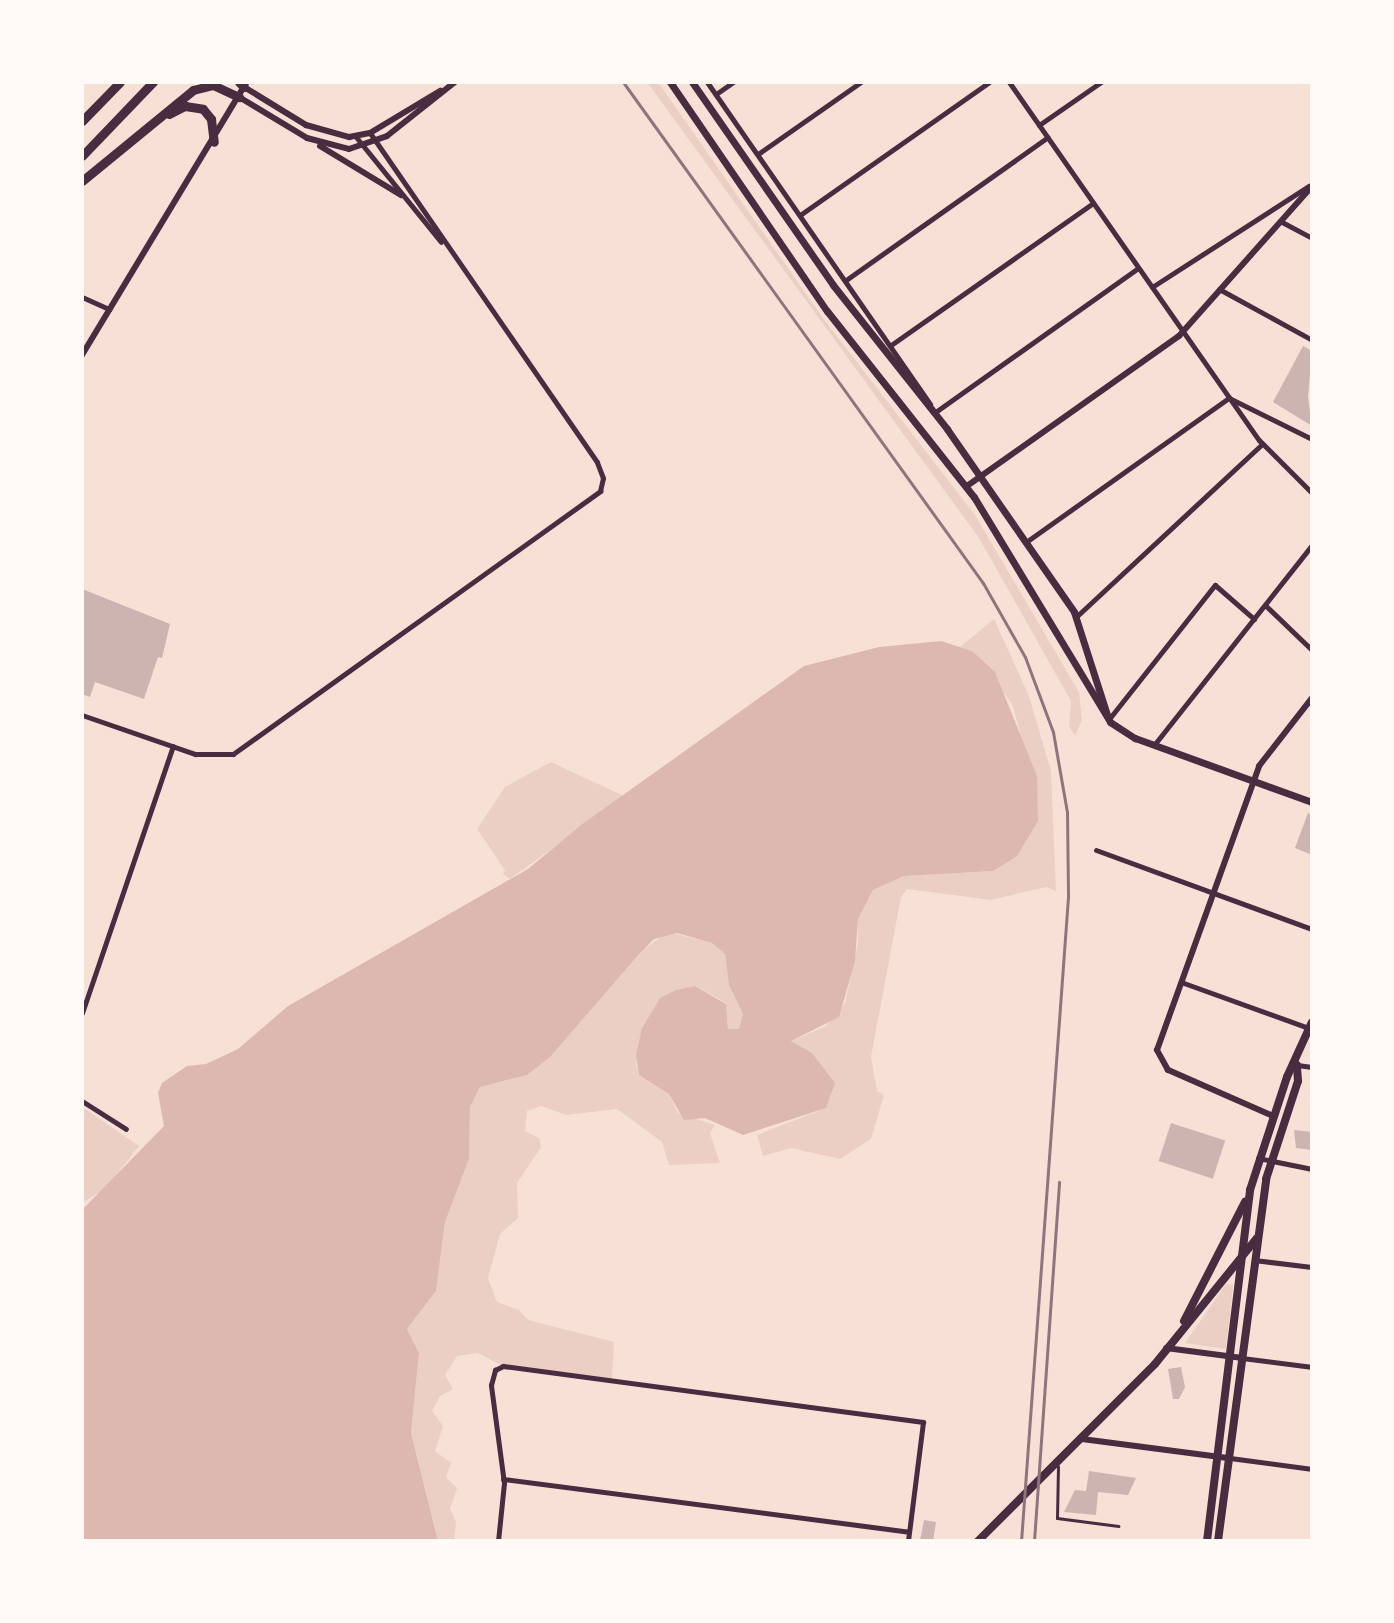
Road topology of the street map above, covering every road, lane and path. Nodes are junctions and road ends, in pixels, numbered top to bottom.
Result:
1 (120, 82) edge
2 (153, 82) edge
3 (455, 82) edge
4 (670, 82) edge
5 (692, 82) edge
6 (707, 82) edge
7 (733, 82) edge
8 (861, 82) edge
9 (989, 82) edge
10 (1009, 82) edge
11 (1101, 82) edge
12 (242, 87) edge
13 (447, 87) junction
14 (716, 94) junction
15 (82, 121) edge
16 (1039, 125) junction
17 (149, 127) junction
18 (370, 133) junction
19 (356, 137) junction
20 (1048, 137) junction
21 (307, 138) junction
22 (377, 141) junction
23 (214, 142) junction
24 (363, 146) junction
25 (758, 154) junction
26 (82, 156) edge
27 (82, 181) edge
28 (1312, 185) edge
29 (401, 195) junction
30 (1093, 203) junction
31 (800, 215) junction
32 (1280, 221) junction
33 (1312, 238) edge
34 (449, 251) junction
35 (1138, 268) junction
36 (846, 280) junction
37 (1152, 287) junction
38 (1219, 289) junction
39 (82, 297) edge
40 (109, 309) junction
41 (1183, 331) junction
42 (1312, 340) edge
43 (891, 345) junction
44 (82, 355) edge
45 (1229, 398) junction
46 (934, 413) junction
47 (1312, 439) edge
48 (1262, 444) junction
49 (980, 477) junction
50 (967, 486) junction
51 (1312, 493) edge
52 (1026, 542) junction
53 (1312, 545) edge
54 (1265, 605) junction
55 (1077, 616) junction
56 (1254, 619) junction
57 (1312, 650) edge
58 (1312, 698) edge
59 (82, 715) edge
60 (1109, 720) junction
61 (1154, 745) junction
62 (173, 746) junction
63 (1254, 781) junction
64 (1312, 802) edge
65 (1096, 850) dead end
66 (1213, 893) junction
67 (1312, 929) edge
68 (1181, 982) junction
69 (82, 1013) edge
70 (1311, 1025) edge
71 (1297, 1065) junction
72 (1312, 1067) edge
73 (82, 1101) edge
74 (1273, 1116) junction
75 (126, 1129) dead end
76 (1258, 1158) junction
77 (1271, 1161) junction
78 (1312, 1169) edge
79 (1250, 1190) junction
80 (1258, 1237) junction
81 (1241, 1260) junction
82 (1254, 1260) junction
83 (1312, 1267) edge
84 (1176, 1335) junction
85 (1166, 1348) junction
86 (1231, 1357) junction
87 (1242, 1358) junction
88 (1312, 1367) edge
89 (1082, 1439) junction
90 (1218, 1457) junction
91 (1228, 1458) junction
92 (1055, 1465) junction
93 (1312, 1469) edge
94 (503, 1479) junction
95 (1118, 1526) dead end
96 (909, 1532) junction
97 (498, 1541) edge
98 (908, 1541) edge
99 (978, 1541) edge
100 (1207, 1541) edge
101 (1218, 1541) edge

1 - 15 highway
2 - 26 highway
3 - 13 street
4 - 50 main road
5 - 46 main road
6 - 14 street
7 - 14 street
8 - 25 street
9 - 31 street
10 - 16 street
11 - 16 street
12 - 17 highway
12 - 19 street
12 - 21 street
12 - 23 street
13 - 18 street
13 - 22 street
14 - 25 street
16 - 20 street
17 - 23 highway
17 - 27 highway
18 - 19 street
18 - 22 street
19 - 24 street
20 - 30 street
20 - 36 street
21 - 24 street
21 - 29 street
22 - 24 street
22 - 34 street
23 - 40 street
24 - 29 street
25 - 31 street
28 - 32 street
28 - 37 street
29 - 34 street
30 - 35 street
30 - 43 street
31 - 36 street
32 - 33 street
32 - 38 street
34 - 62 street
35 - 37 street
35 - 46 street
36 - 43 street
37 - 41 street
38 - 41 street
38 - 42 street
39 - 40 street
40 - 44 street
41 - 45 street
41 - 49 street
43 - 46 street
45 - 47 street
45 - 48 street
45 - 52 street
46 - 49 main road
48 - 51 street
48 - 55 street
49 - 50 street
49 - 52 main road
50 - 60 main road
52 - 55 main road
53 - 54 street
54 - 56 street
54 - 57 street
55 - 60 main road
56 - 60 street
56 - 61 street
58 - 63 street
59 - 62 street
60 - 61 main road
61 - 63 main road
62 - 69 street
63 - 64 main road
63 - 66 street
65 - 66 street
66 - 67 street
66 - 68 street
68 - 70 street
68 - 74 street
70 - 71 main road
71 - 72 street
71 - 74 main road
71 - 77 main road
73 - 75 street
74 - 76 main road
76 - 77 street
76 - 79 main road
77 - 78 street
77 - 80 main road
79 - 81 main road
79 - 84 main road
80 - 81 main road
80 - 82 main road
81 - 84 main road
81 - 86 main road
82 - 83 street
82 - 87 main road
84 - 85 main road
85 - 86 street
85 - 89 main road
86 - 87 street
86 - 90 main road
87 - 88 street
87 - 91 main road
89 - 90 street
89 - 92 main road
90 - 91 street
90 - 100 main road
91 - 93 street
91 - 101 main road
92 - 95 lane
92 - 99 main road
94 - 96 street
94 - 96 street
94 - 97 street
96 - 98 street

